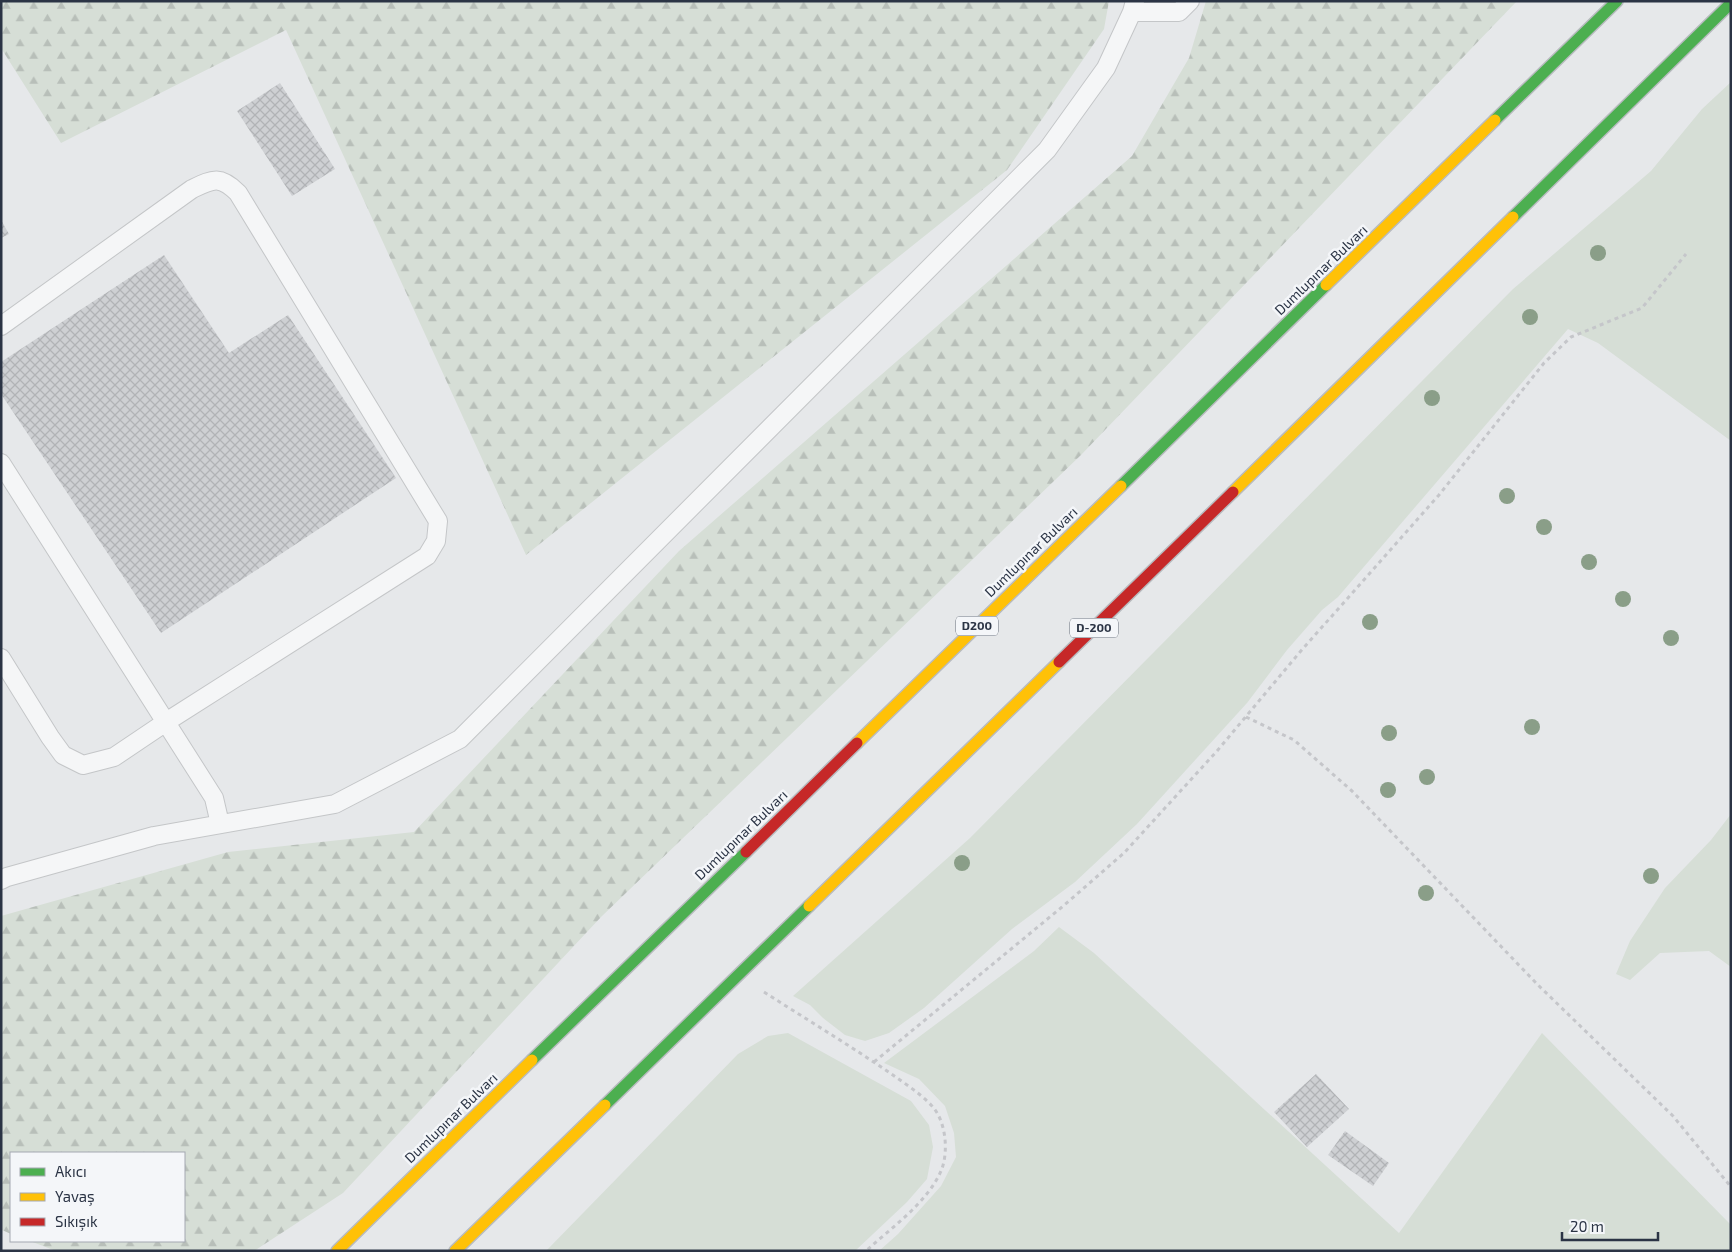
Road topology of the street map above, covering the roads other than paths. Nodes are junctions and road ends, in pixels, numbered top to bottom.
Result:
1 (1190, 1) edge
2 (1617, 1) edge
3 (1731, 3) edge
4 (1134, 7) edge
5 (1, 326) edge
6 (1, 463) edge
7 (1, 658) edge
8 (166, 722) junction
9 (220, 824) junction
10 (1, 880) edge
11 (337, 1251) edge
12 (455, 1251) edge

1 - 4 lane
2 - 11 highway, Dumlupınar Bulvarı / D200
3 - 12 highway, D-200
4 - 9 lane
5 - 8 lane
6 - 8 lane
7 - 8 lane
8 - 9 lane
9 - 10 lane

